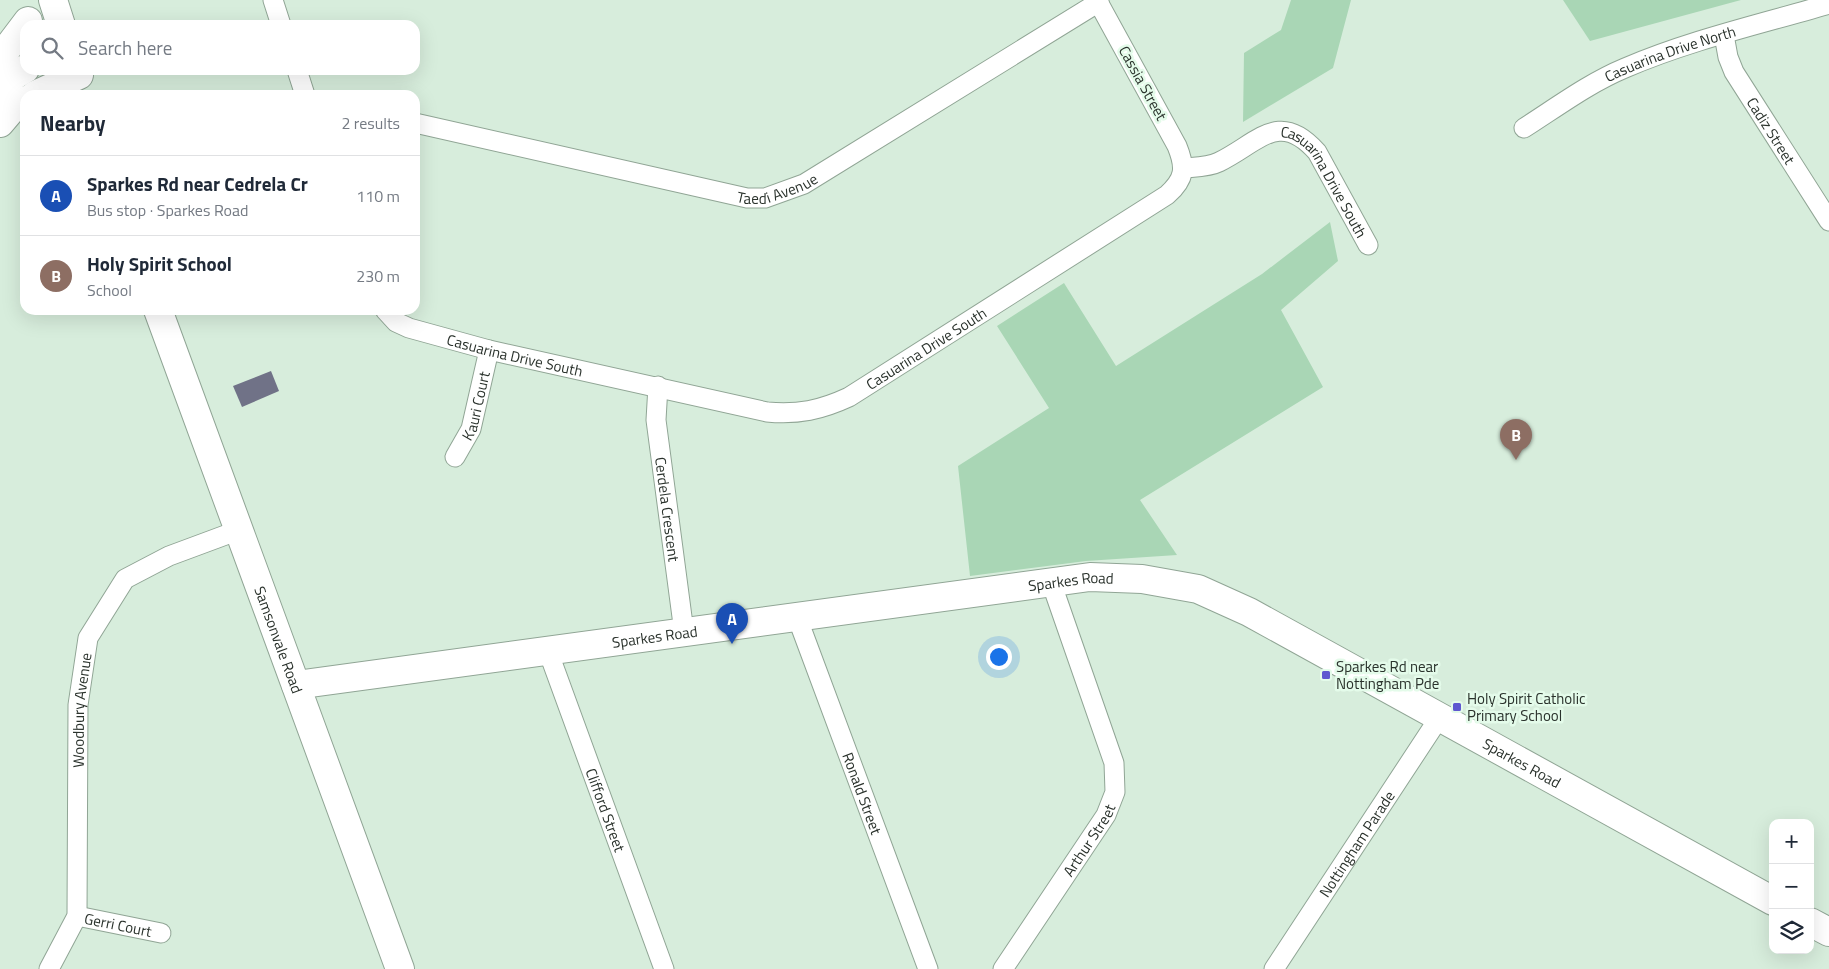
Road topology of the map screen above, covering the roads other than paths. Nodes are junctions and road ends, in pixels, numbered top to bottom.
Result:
1 (53, 0) edge
2 (273, 0) edge
3 (1098, 1) edge
4 (1829, 4) edge
5 (59, 20) edge
6 (279, 20) edge
7 (20, 26) edge
8 (1724, 35) junction
9 (0, 58) edge
10 (20, 72) edge
11 (299, 75) edge
12 (303, 90) edge
13 (0, 91) edge
14 (20, 104) edge
15 (0, 123) edge
16 (420, 124) edge
17 (1524, 128) dead end
18 (1185, 168) junction
19 (1829, 221) edge
20 (1368, 245) dead end
21 (160, 315) edge
22 (390, 315) edge
23 (490, 350) junction
24 (658, 386) junction
25 (455, 458) dead end
26 (239, 530) junction
27 (1051, 582) junction
28 (797, 617) junction
29 (684, 632) junction
30 (548, 651) junction
31 (296, 685) junction
32 (1439, 718) junction
33 (1769, 899) edge
34 (77, 916) junction
35 (1814, 924) edge
36 (1829, 932) edge
37 (161, 933) dead end
38 (49, 969) edge
39 (400, 969) edge
40 (664, 969) edge
41 (928, 969) edge
42 (1003, 969) edge
43 (1274, 969) edge

1 - 5 street
2 - 6 street
3 - 16 street, Taedi Avenue
3 - 18 street, Cassia Street
4 - 8 street, Casuarina Drive North
7 - 9 street
8 - 17 street, Casuarina Drive North
8 - 19 street, Cadiz Street
10 - 13 street
11 - 12 street
14 - 15 street
18 - 20 street, Casuarina Drive South
18 - 24 street, Casuarina Drive South
21 - 26 street, Samsonvale Road
22 - 23 street, Casuarina Drive South
23 - 24 street, Casuarina Drive South
23 - 25 street, Kauri Court
24 - 29 street, Cerdela Crescent
26 - 31 street, Samsonvale Road
26 - 34 street, Woodbury Avenue
27 - 28 street, Sparkes Road
27 - 32 street, Sparkes Road
27 - 42 street, Arthur Street
28 - 29 street, Sparkes Road
28 - 41 street, Ronald Street
29 - 30 street, Sparkes Road
30 - 31 street, Sparkes Road
30 - 40 street, Clifford Street
31 - 39 street, Samsonvale Road
32 - 33 street, Sparkes Road
32 - 43 street, Nottingham Parade
34 - 37 street, Gerri Court
34 - 38 street, Woodbury Avenue
35 - 36 street

